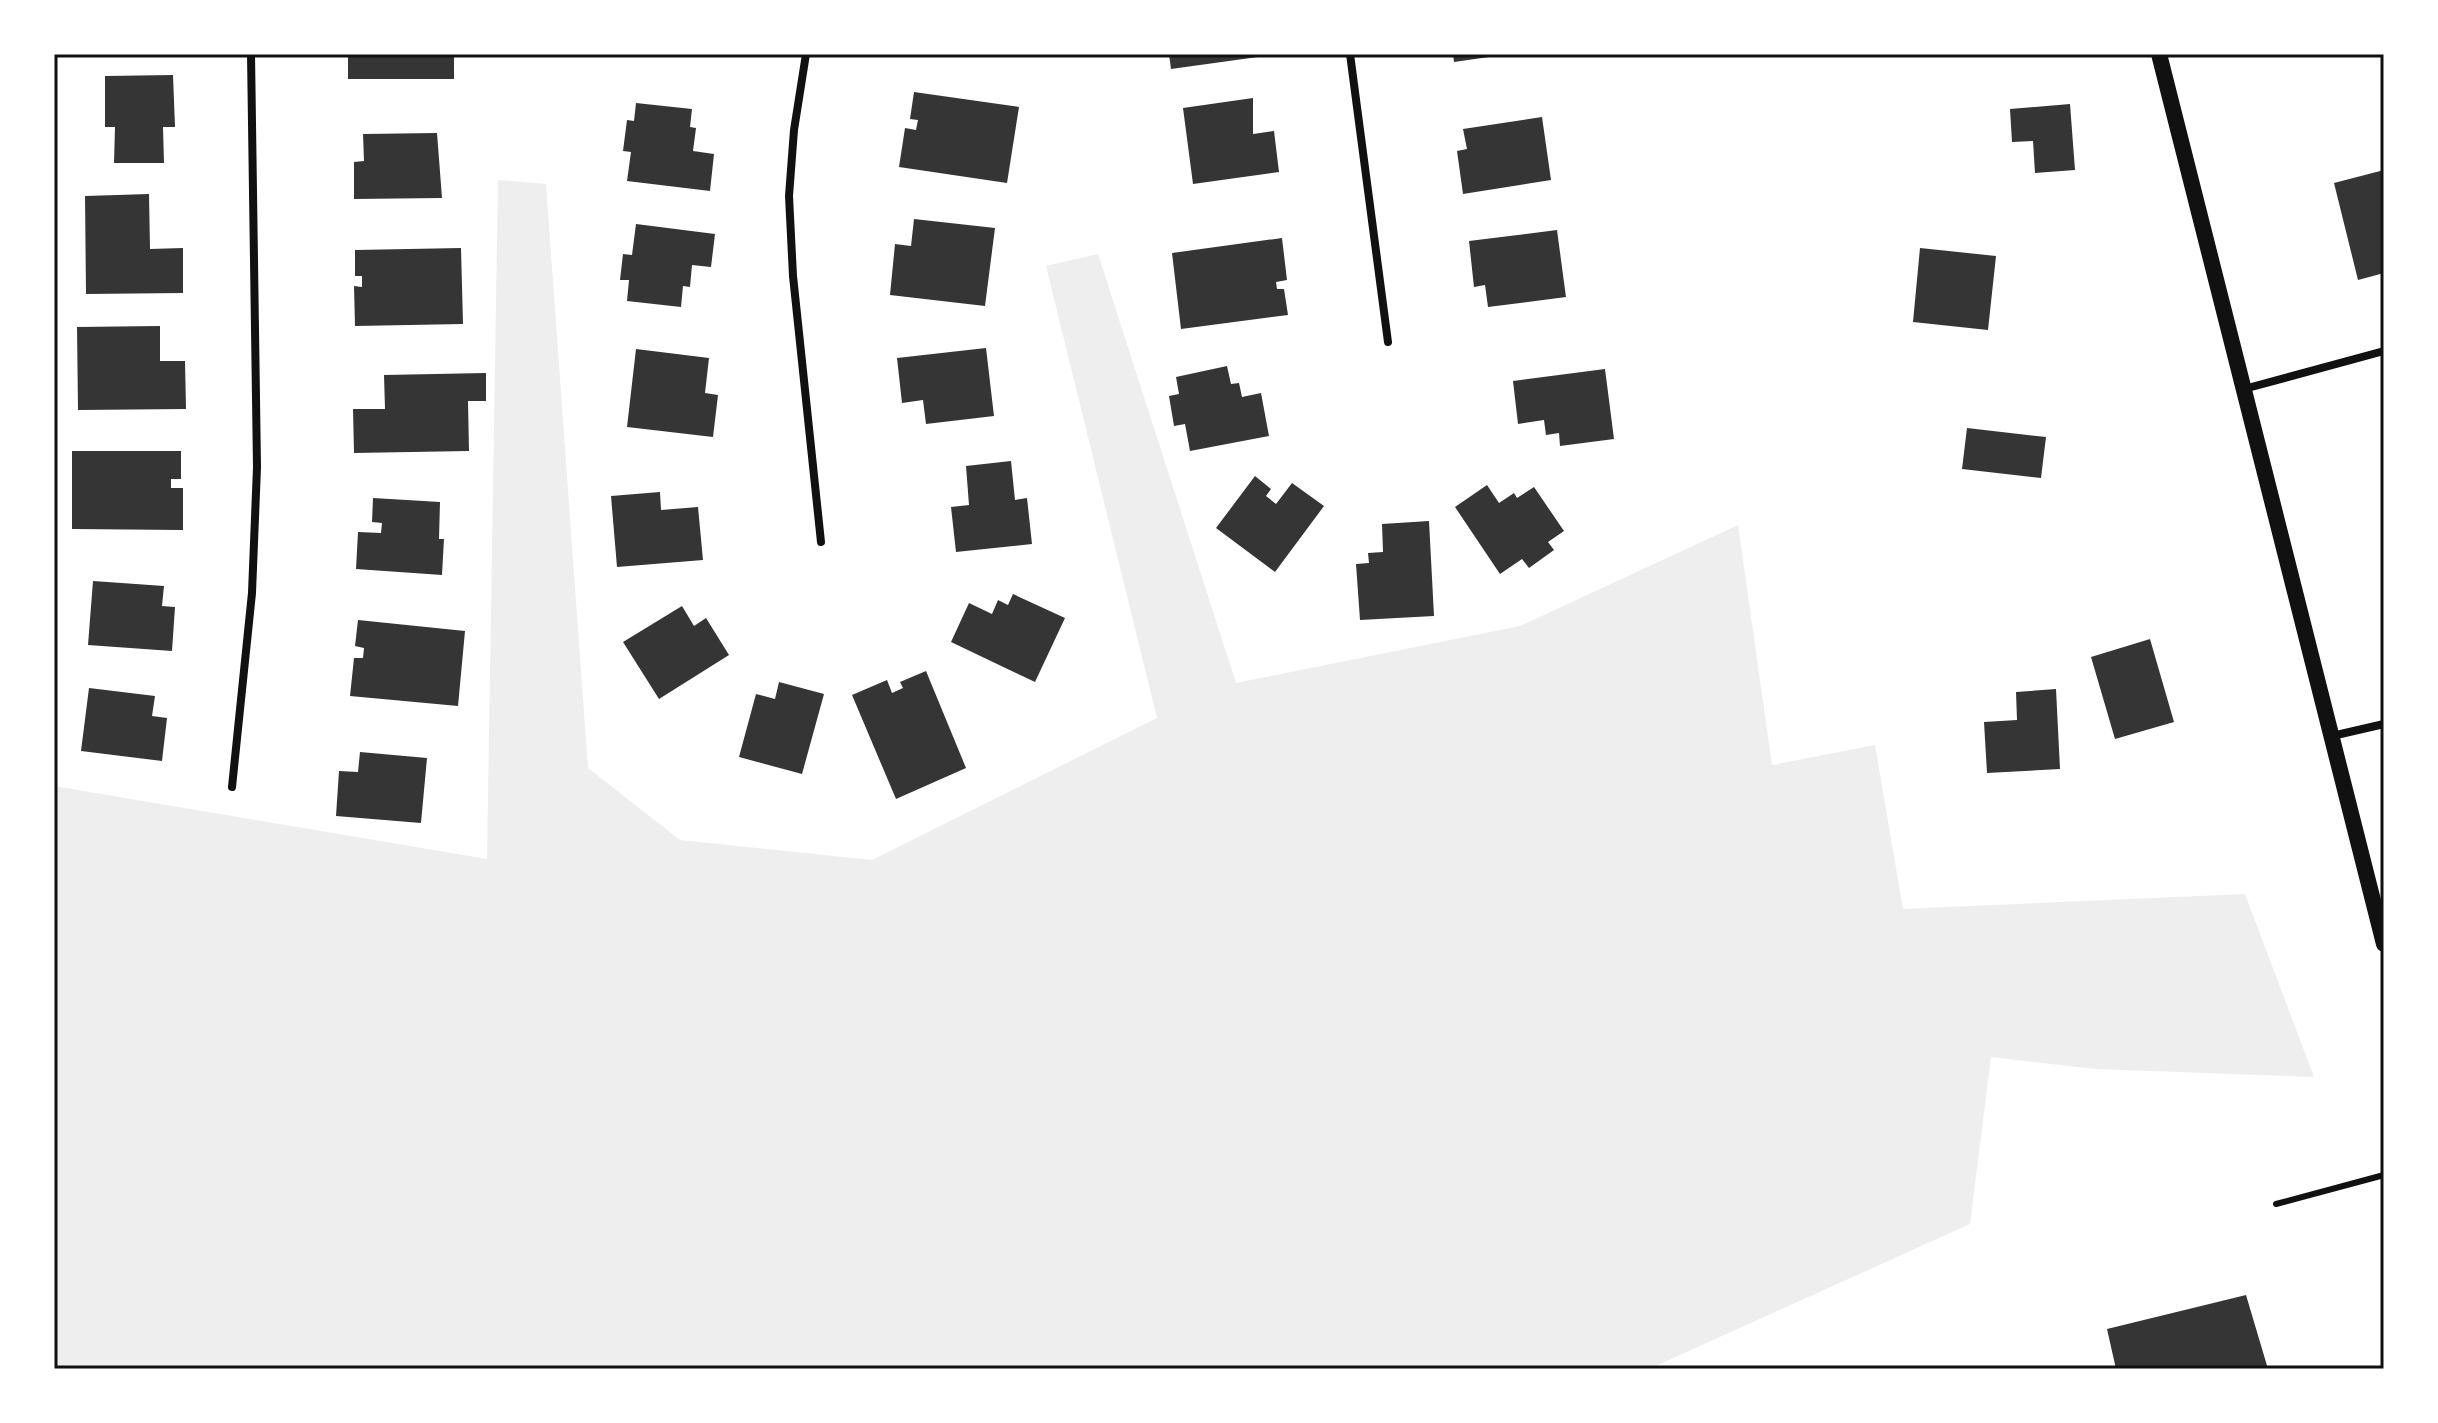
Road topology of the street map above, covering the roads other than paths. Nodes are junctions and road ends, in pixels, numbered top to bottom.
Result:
1 (251, 54) edge
2 (806, 54) edge
3 (1350, 54) edge
4 (2159, 54) edge
5 (1388, 342) dead end
6 (2384, 351) edge
7 (2244, 389) junction
8 (821, 542) dead end
9 (2384, 724) edge
10 (2332, 736) junction
11 (232, 787) dead end
12 (2384, 944) edge
13 (2384, 1175) edge
14 (2276, 1204) dead end

1 - 11 street
2 - 8 street
3 - 5 street
4 - 7 main road
6 - 7 street
7 - 10 main road
9 - 10 street
10 - 12 main road
13 - 14 lane

